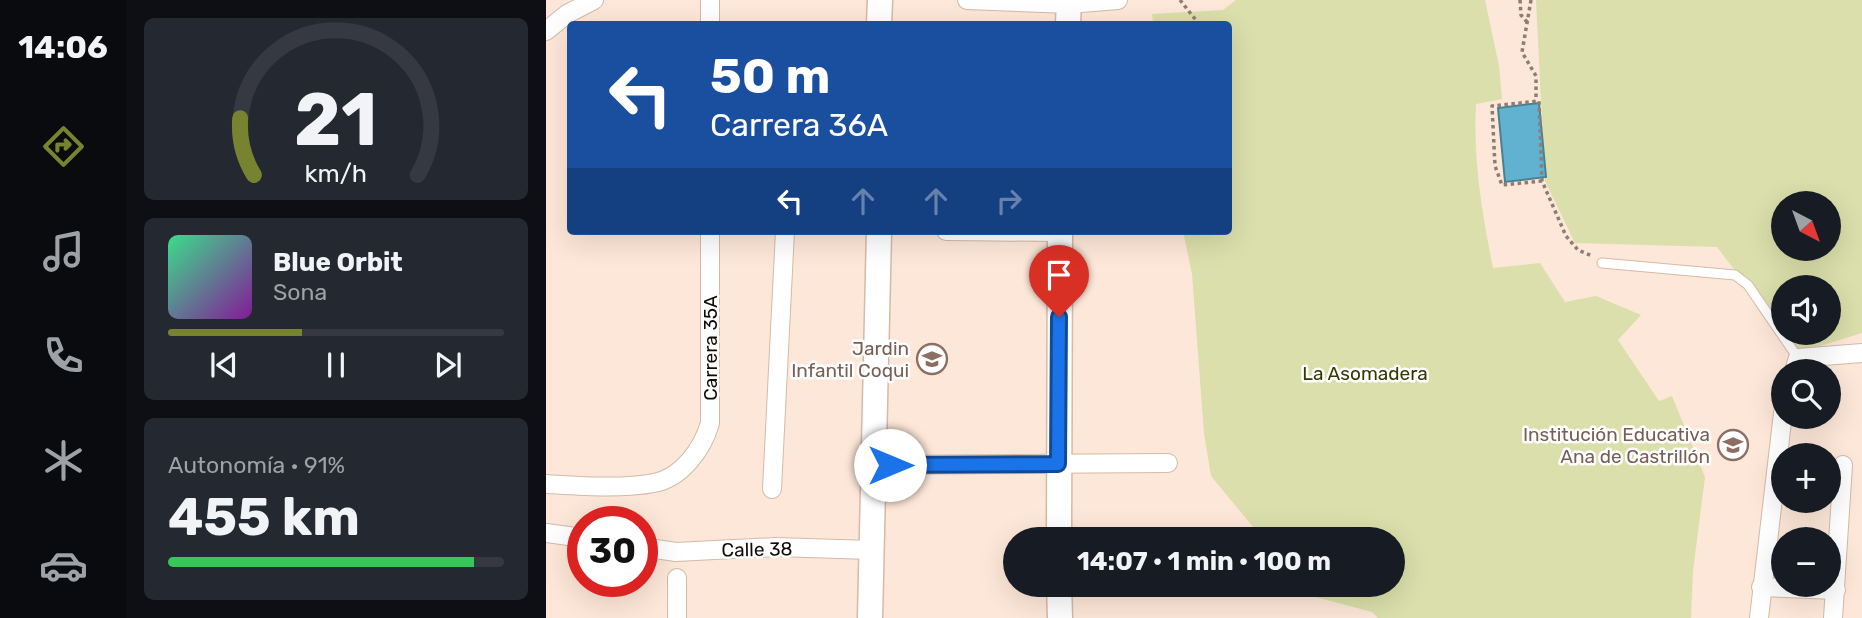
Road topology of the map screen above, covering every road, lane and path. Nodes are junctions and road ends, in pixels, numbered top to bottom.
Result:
1 (594, 0) edge
2 (710, 0) edge
3 (880, 0) edge
4 (967, 0) edge
5 (1118, 0) edge
6 (1180, 0) edge
7 (1520, 0) edge
8 (1531, 0) edge
9 (1068, 10) edge
10 (710, 21) edge
11 (879, 21) edge
12 (1197, 21) edge
13 (1527, 22) junction
14 (546, 31) edge
15 (1536, 100) junction
16 (1542, 181) junction
17 (710, 235) edge
18 (785, 235) edge
19 (879, 235) edge
20 (1060, 235) edge
21 (1599, 260) joint
22 (1862, 353) edge
23 (1793, 359) edge
24 (1826, 359) edge
25 (1781, 429) edge
26 (1168, 463) dead end
27 (1058, 464) junction
28 (873, 465) junction
29 (1843, 465) dead end
30 (546, 484) edge
31 (772, 489) dead end
32 (1059, 527) edge
33 (1840, 527) edge
34 (546, 533) edge
35 (567, 536) edge
36 (658, 549) edge
37 (872, 550) junction
38 (677, 578) dead end
39 (1761, 587) junction
40 (1771, 587) edge
41 (1059, 597) edge
42 (1835, 597) edge
43 (677, 618) edge
44 (870, 618) edge
45 (1059, 618) edge
46 (1759, 618) edge
47 (1833, 618) edge

1 - 14 street
2 - 10 street
3 - 11 street
4 - 9 street
5 - 9 street
6 - 12 path
7 - 13 path
8 - 13 path
13 - 15 path
15 - 16 path
15 - 16 path
16 - 21 path
17 - 30 street, Carrera 35A
18 - 31 street
19 - 28 street
20 - 27 street
21 - 23 lane
22 - 24 street
25 - 39 street
26 - 27 street
27 - 28 street
27 - 32 street
28 - 37 street
29 - 33 street
34 - 35 street
36 - 37 street, Calle 38
37 - 44 street
38 - 43 street
39 - 40 street
39 - 46 street
41 - 45 street
42 - 47 street

